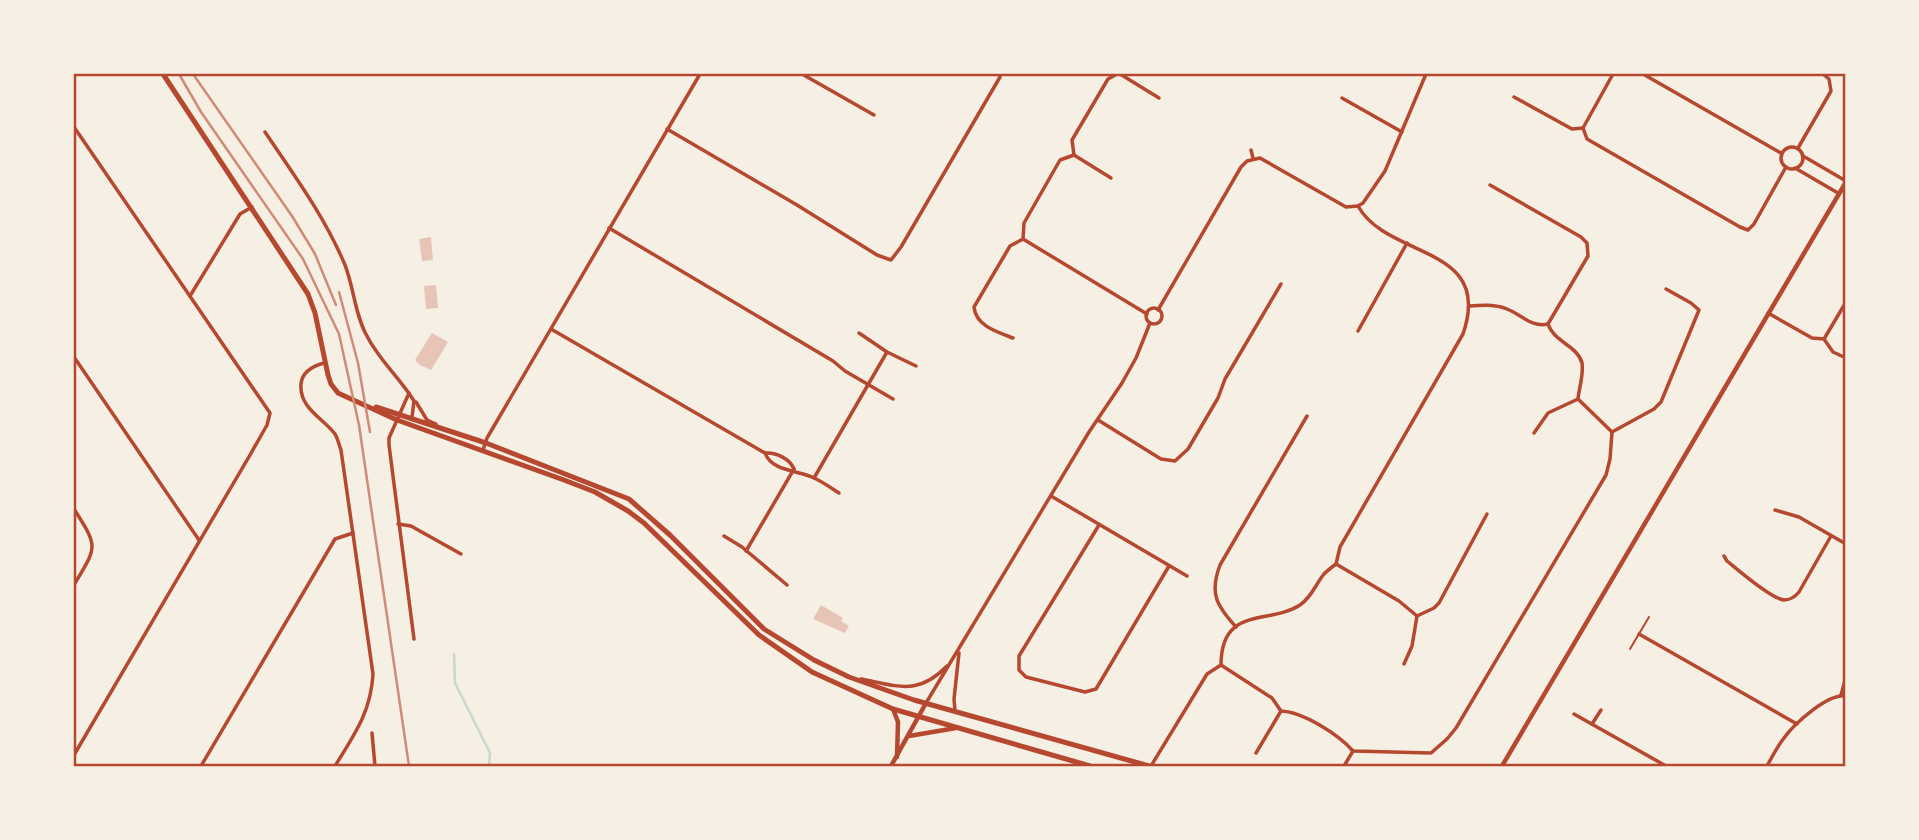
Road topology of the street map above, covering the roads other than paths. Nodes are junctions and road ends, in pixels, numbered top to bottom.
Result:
1 (163, 74) edge
2 (700, 74) edge
3 (803, 74) edge
4 (999, 74) edge
5 (1119, 74) edge
6 (1426, 74) edge
7 (1613, 74) edge
8 (1643, 74) edge
9 (1823, 74) edge
10 (1837, 74) edge
11 (1829, 79) junction
12 (1159, 97) dead end
13 (1514, 97) dead end
14 (1342, 98) dead end
15 (874, 115) dead end
16 (74, 127) edge
17 (1583, 128) junction
18 (667, 129) junction
19 (265, 132) dead end
20 (1402, 132) junction
21 (1798, 148) junction
22 (1251, 150) dead end
23 (1782, 153) junction
24 (1074, 155) junction
25 (1803, 156) junction
26 (1253, 158) junction
27 (1786, 167) junction
28 (1795, 168) junction
29 (1111, 178) dead end
30 (1846, 181) edge
31 (1490, 185) dead end
32 (1839, 193) junction
33 (1358, 206) junction
34 (251, 207) junction
35 (609, 228) junction
36 (1023, 239) junction
37 (1407, 243) junction
38 (1281, 284) dead end
39 (1666, 289) dead end
40 (190, 296) junction
41 (1846, 302) edge
42 (1469, 306) junction
43 (1158, 310) junction
44 (1768, 313) junction
45 (1147, 314) junction
46 (1150, 323) junction
47 (1548, 324) junction
48 (551, 329) junction
49 (1358, 331) dead end
50 (859, 333) dead end
51 (1013, 338) dead end
52 (1824, 339) junction
53 (887, 352) junction
54 (74, 356) edge
55 (1846, 359) edge
56 (324, 363) junction
57 (916, 366) dead end
58 (868, 385) junction
59 (409, 393) junction
60 (893, 399) dead end
61 (1578, 399) junction
62 (414, 401) junction
63 (366, 405) junction
64 (400, 413) junction
65 (1307, 416) dead end
66 (412, 417) junction
67 (397, 420) junction
68 (1098, 420) junction
69 (438, 425) junction
70 (1612, 432) junction
71 (1535, 433) dead end
72 (486, 443) junction
73 (483, 452) junction
74 (765, 453) junction
75 (794, 469) junction
76 (814, 478) junction
77 (839, 493) dead end
78 (1051, 496) junction
79 (74, 509) edge
80 (1775, 510) dead end
81 (1487, 514) dead end
82 (398, 524) junction
83 (1098, 525) junction
84 (353, 533) junction
85 (724, 536) dead end
86 (1831, 536) junction
87 (200, 541) junction
88 (1846, 544) edge
89 (746, 551) junction
90 (461, 554) dead end
91 (1724, 556) dead end
92 (1336, 564) junction
93 (1169, 566) junction
94 (1187, 576) dead end
95 (74, 585) edge
96 (788, 585) dead end
97 (1417, 616) junction
98 (1648, 617) dead end
99 (1236, 627) junction
100 (1639, 634) junction
101 (414, 639) dead end
102 (1630, 649) dead end
103 (959, 651) junction
104 (954, 660) junction
105 (1404, 664) dead end
106 (1221, 665) junction
107 (849, 677) junction
108 (1846, 677) edge
109 (1843, 696) edge
110 (926, 703) junction
111 (893, 709) junction
112 (1601, 710) dead end
113 (955, 711) junction
114 (1281, 711) junction
115 (1574, 714) dead end
116 (919, 717) junction
117 (1592, 724) junction
118 (1797, 724) junction
119 (957, 728) junction
120 (372, 733) dead end
121 (909, 737) junction
122 (1353, 751) junction
123 (1256, 754) dead end
124 (74, 755) edge
125 (897, 758) junction
126 (201, 766) edge
127 (335, 766) edge
128 (375, 766) edge
129 (891, 766) edge
130 (1090, 766) edge
131 (1150, 766) edge
132 (1344, 766) edge
133 (1502, 766) edge
134 (1666, 766) edge
135 (1767, 766) edge

1 - 34 main road
2 - 18 street
3 - 15 street
4 - 18 street
5 - 12 street
5 - 24 street
6 - 20 street
7 - 17 street
8 - 23 street
9 - 11 street
10 - 11 street
11 - 21 street
13 - 17 street
14 - 20 street
16 - 40 street
17 - 27 street
18 - 35 street
19 - 59 street
20 - 33 street
21 - 23 street
21 - 25 street
22 - 26 street
23 - 27 street
24 - 29 street
24 - 36 street
25 - 28 street
25 - 30 street
26 - 33 street
26 - 43 street
27 - 28 street
28 - 32 street
30 - 32 street
31 - 47 street
32 - 44 street
33 - 37 street
34 - 40 street
34 - 56 main road
35 - 48 street
35 - 58 street
36 - 45 street
36 - 51 street
37 - 42 street
37 - 49 street
38 - 68 street
39 - 70 street
40 - 87 street
41 - 52 street
42 - 47 street
42 - 92 street
43 - 45 street
43 - 46 street
44 - 52 street
44 - 133 street
45 - 46 street
46 - 68 street
47 - 61 street
48 - 72 street
48 - 74 street
50 - 53 street
52 - 55 street
53 - 57 street
53 - 58 street
54 - 87 street
56 - 63 main road
56 - 84 street
58 - 60 street
58 - 76 street
59 - 62 street
59 - 64 street
61 - 70 street
61 - 71 street
62 - 66 street
62 - 69 street
63 - 64 main road
63 - 67 main road
64 - 66 main road
64 - 67 street
65 - 99 street
66 - 69 main road
67 - 73 main road
67 - 82 street
68 - 78 street
69 - 72 main road
70 - 122 street
72 - 73 street
72 - 107 main road
73 - 111 main road
74 - 75 street
74 - 75 street
75 - 76 street
75 - 89 street
76 - 77 street
78 - 83 street
78 - 103 street
79 - 95 street
80 - 86 street
81 - 97 street
82 - 90 street
82 - 101 street
83 - 93 street
83 - 93 street
84 - 126 street
84 - 127 street
85 - 89 street
86 - 88 street
86 - 91 street
87 - 124 street
89 - 96 street
92 - 97 street
92 - 99 street
93 - 94 street
97 - 105 street
98 - 100 lane
99 - 106 street
100 - 102 lane
100 - 118 street
103 - 104 street
103 - 113 street
104 - 107 street
104 - 110 street
106 - 114 street
106 - 131 street
107 - 110 main road
108 - 109 street
109 - 118 street
110 - 113 main road
110 - 116 street
111 - 116 main road
111 - 125 street
112 - 117 street
113 - 131 main road
114 - 122 street
114 - 123 street
115 - 117 street
116 - 119 main road
116 - 121 street
117 - 134 street
118 - 135 street
119 - 121 street
119 - 130 main road
120 - 128 street
121 - 125 street
122 - 132 street
125 - 129 street

